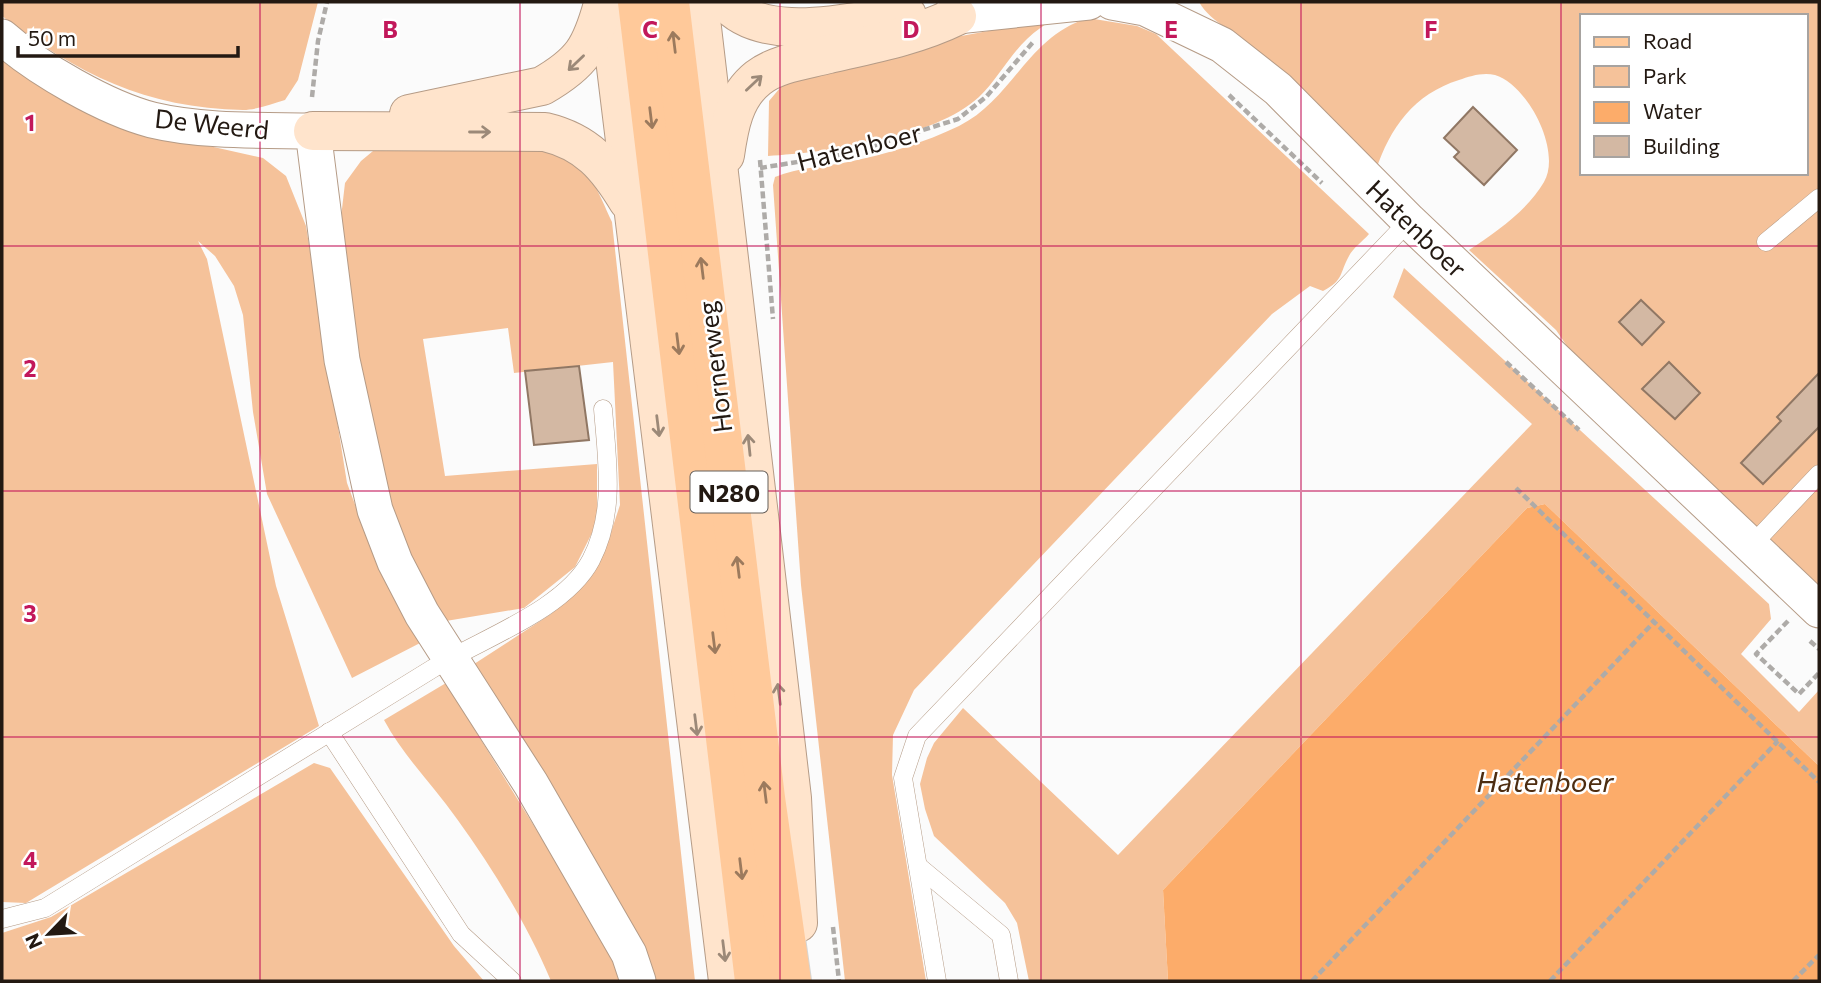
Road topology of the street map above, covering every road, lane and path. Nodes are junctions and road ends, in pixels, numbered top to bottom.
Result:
1 (327, 2) edge
2 (606, 2) edge
3 (637, 2) edge
4 (670, 2) edge
5 (698, 2) edge
6 (726, 2) edge
7 (1089, 2) edge
8 (1112, 2) edge
9 (956, 9) edge
10 (865, 11) edge
11 (1039, 36) dead end
12 (2, 37) edge
13 (313, 131) junction
14 (760, 168) dead end
15 (721, 192) junction
16 (1819, 198) edge
17 (631, 206) junction
18 (1409, 221) junction
19 (1766, 242) dead end
20 (603, 409) dead end
21 (1819, 474) edge
22 (1516, 488) dead end
23 (1752, 545) junction
24 (1804, 615) edge
25 (1654, 622) junction
26 (450, 658) junction
27 (1819, 673) edge
28 (329, 732) junction
29 (1778, 741) junction
30 (1819, 782) edge
31 (918, 866) junction
32 (2, 919) edge
33 (1819, 954) edge
34 (512, 981) edge
35 (638, 981) edge
36 (728, 981) edge
37 (754, 981) edge
38 (792, 981) edge
39 (801, 981) edge
40 (937, 981) edge
41 (1009, 981) edge
42 (1312, 981) edge
43 (1550, 981) edge
44 (1793, 981) edge

1 - 13 path
2 -> 13 main road
2 - 17 main road, N280
3 -> 37 main road, Hornerweg / N280
38 -> 4 main road, Hornerweg / N280
5 - 15 main road, Hornerweg / N280
6 - 10 main road
7 - 9 street
8 - 18 street, Hatenboer
9 - 10 main road
15 -> 9 main road
11 - 14 path, Hatenboer
12 - 13 street, De Weerd
13 -> 17 main road
13 - 26 street
39 -> 15 main road, Hornerweg / N280
16 - 19 lane
17 -> 36 main road, N280
18 - 23 street, Hatenboer
18 - 31 lane
20 - 26 lane
21 - 23 lane
22 - 25 path
23 - 24 street, Hatenboer
24 - 27 path
25 - 29 path
25 - 42 path
26 - 28 lane
26 - 35 street
28 - 32 lane
28 - 34 lane
29 - 30 path
29 - 43 path
31 - 40 lane
31 - 41 lane
33 - 44 path

